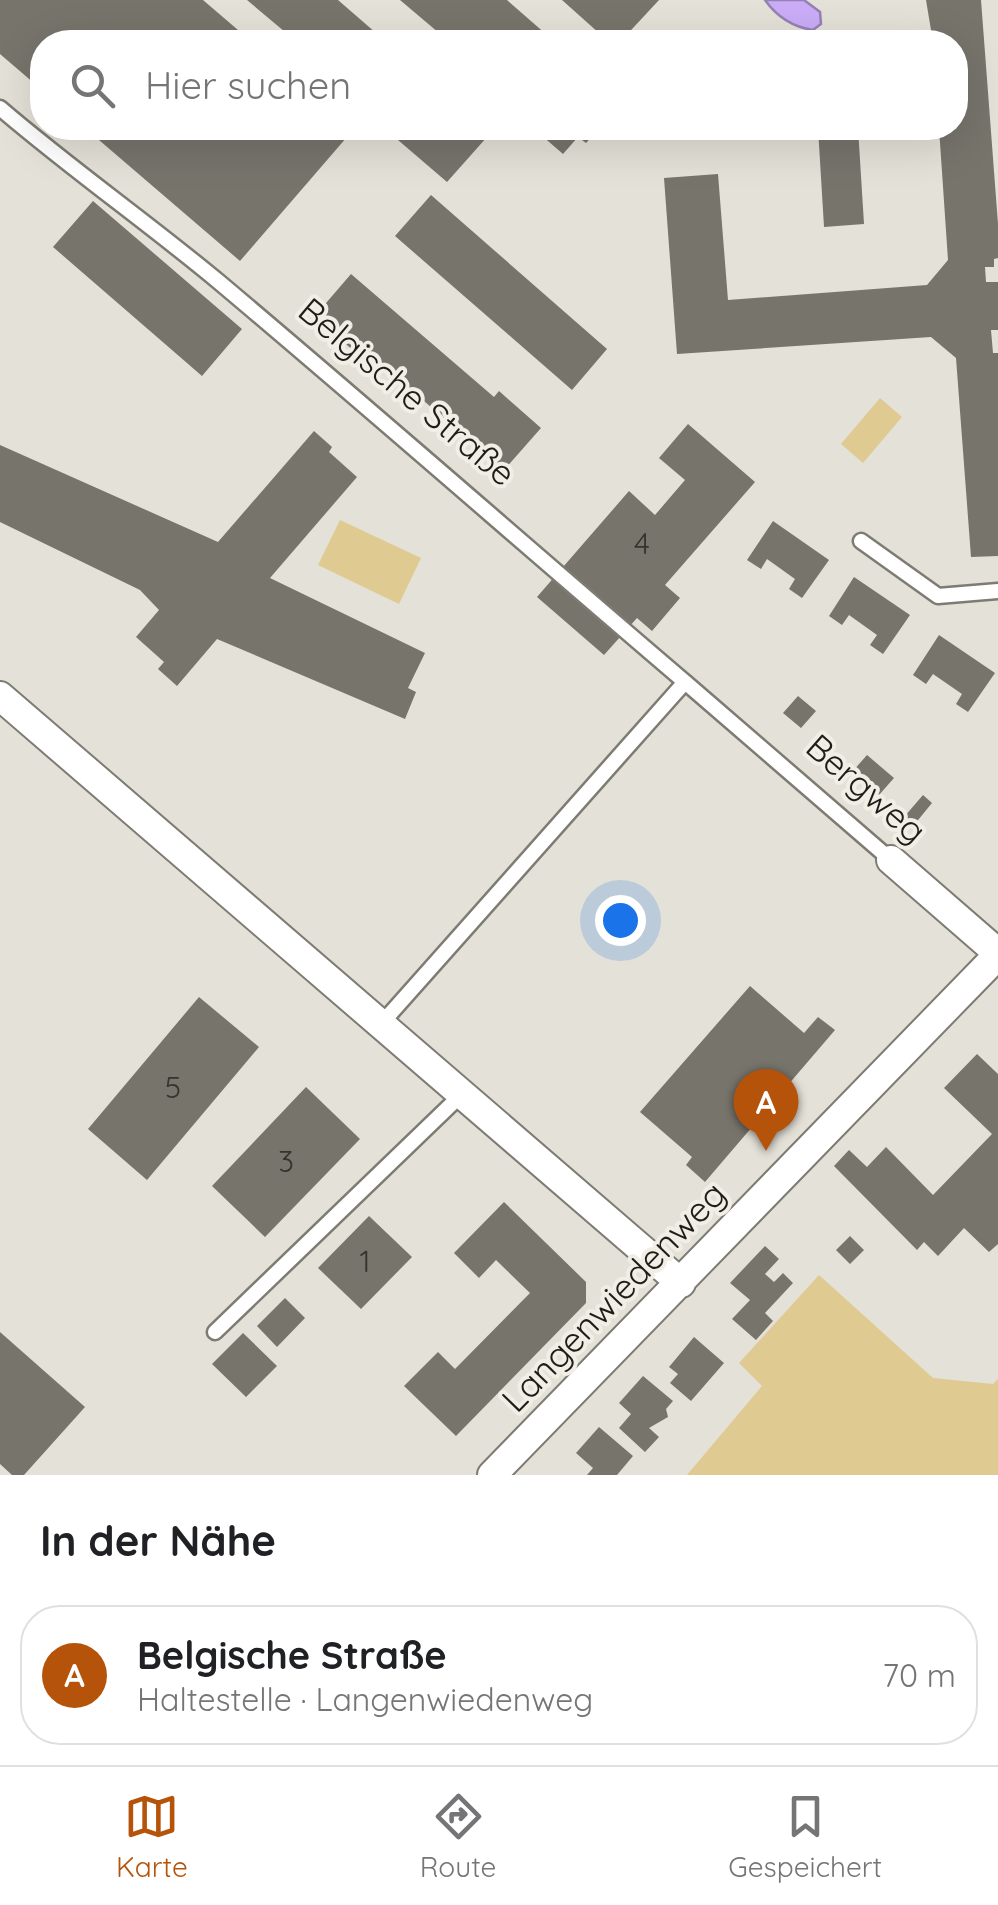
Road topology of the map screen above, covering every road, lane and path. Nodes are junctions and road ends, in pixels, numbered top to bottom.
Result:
1 (0, 108) edge
2 (30, 134) edge
3 (37, 140) edge
4 (861, 541) dead end
5 (998, 591) edge
6 (684, 682) junction
7 (0, 696) edge
8 (891, 860) joint
9 (998, 954) edge
10 (382, 1024) junction
11 (462, 1093) junction
12 (681, 1283) junction
13 (215, 1332) dead end
14 (492, 1475) edge

1 - 2 lane, Belgische Straße
3 - 6 lane, Belgische Straße
4 - 5 lane
6 - 8 lane, Bergweg
6 - 10 lane
7 - 10 street
8 - 9 street, Bergweg
9 - 12 street, Langenwiedenweg
10 - 11 street
11 - 12 street
11 - 13 lane
12 - 14 street, Langenwiedenweg

